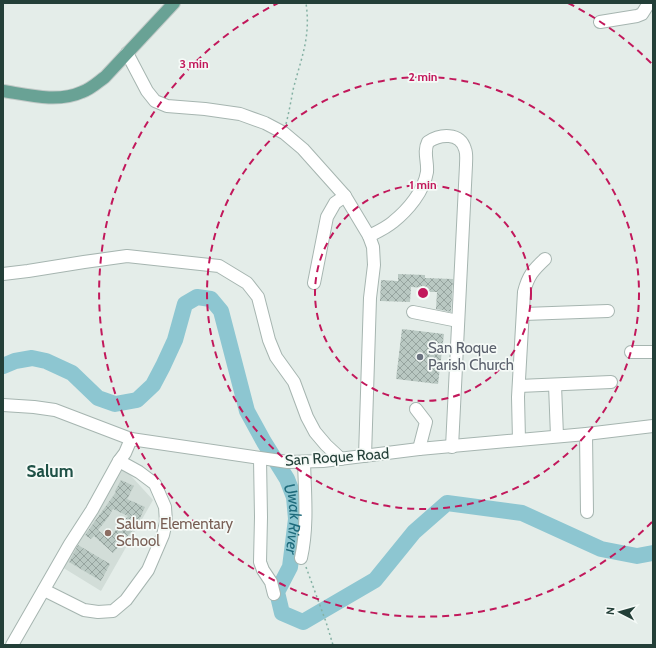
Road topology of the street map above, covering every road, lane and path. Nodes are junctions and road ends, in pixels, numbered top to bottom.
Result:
1 (174, 3) edge
2 (306, 3) edge
3 (649, 3) edge
4 (600, 22) dead end
5 (127, 53) junction
6 (3, 91) edge
7 (284, 133) junction
8 (345, 196) junction
9 (369, 236) junction
10 (545, 259) dead end
11 (3, 274) edge
12 (314, 283) dead end
13 (413, 312) dead end
14 (608, 312) dead end
15 (524, 314) junction
16 (458, 321) junction
17 (631, 352) dead end
18 (653, 352) edge
19 (611, 382) dead end
20 (555, 385) junction
21 (519, 386) junction
22 (3, 405) edge
23 (416, 409) dead end
24 (653, 426) edge
25 (586, 434) junction
26 (557, 436) junction
27 (131, 439) junction
28 (519, 440) junction
29 (452, 447) junction
30 (419, 449) junction
31 (365, 456) junction
32 (341, 459) junction
33 (265, 460) junction
34 (119, 461) junction
35 (304, 462) junction
36 (587, 512) dead end
37 (301, 558) joint
38 (44, 590) junction
39 (274, 594) dead end
40 (12, 645) edge
41 (333, 645) edge

1 - 5 main road
2 - 7 path
3 - 4 street
5 - 6 main road
5 - 7 street
7 - 8 street
8 - 9 street
8 - 12 street
9 - 16 street
9 - 31 street
10 - 15 street
11 - 32 street
13 - 16 street
14 - 15 street
15 - 21 street
16 - 29 street
17 - 18 street
19 - 20 street
20 - 21 street
20 - 26 street
21 - 28 street
22 - 27 street, San Roque Road
23 - 30 street
24 - 25 street, San Roque Road
25 - 26 street, San Roque Road
25 - 36 street
26 - 28 street, San Roque Road
27 - 33 street, San Roque Road
27 - 34 street
28 - 29 street, San Roque Road
29 - 30 street, San Roque Road
30 - 31 street, San Roque Road
31 - 32 street, San Roque Road
32 - 35 street, San Roque Road
33 - 35 street, San Roque Road
33 - 39 street
34 - 38 street
34 - 38 street
35 - 37 street
37 - 41 path
38 - 40 street

